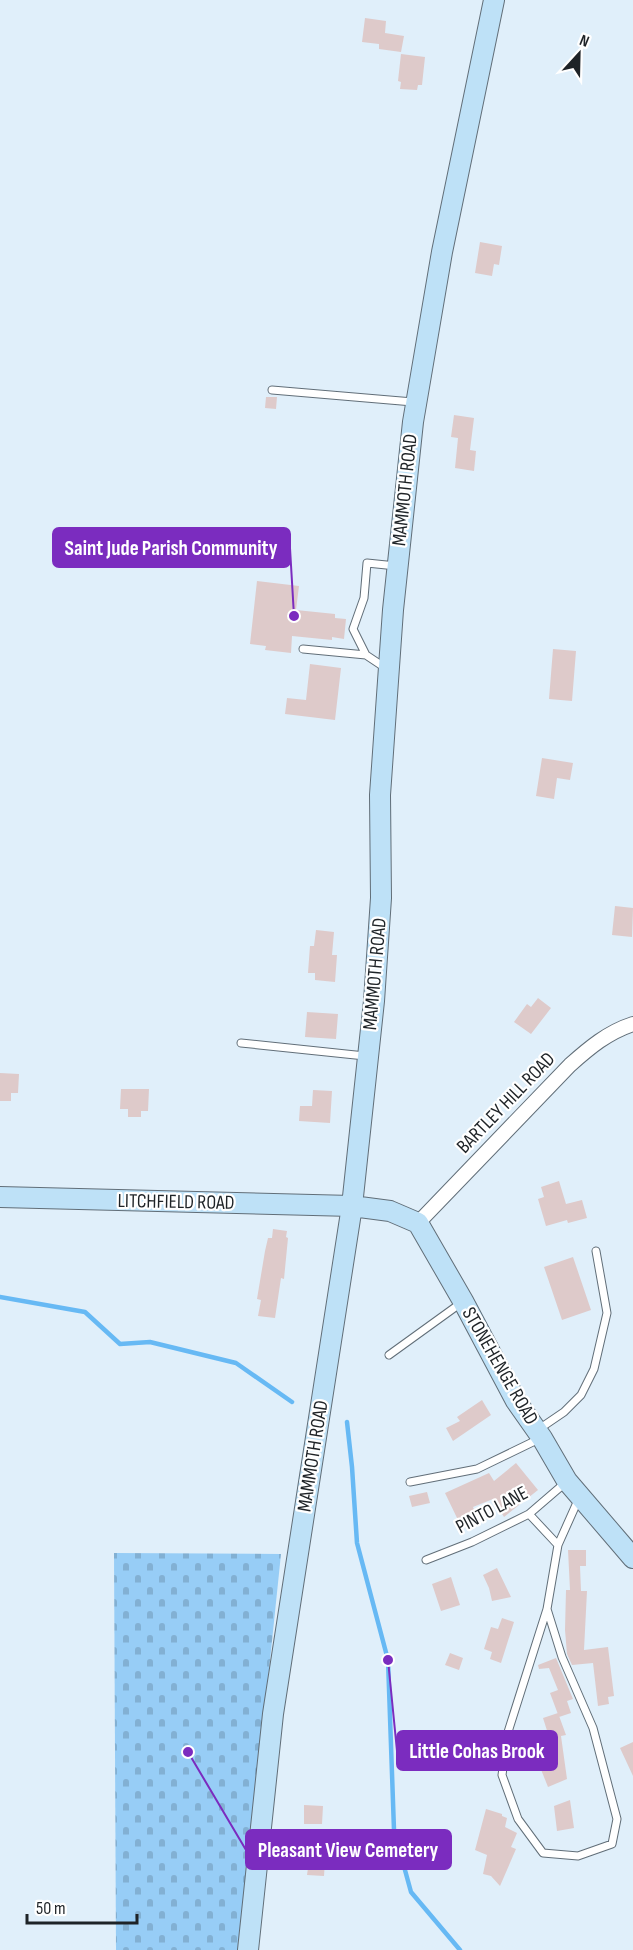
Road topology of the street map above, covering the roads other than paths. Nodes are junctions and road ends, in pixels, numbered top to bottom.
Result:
1 (494, 0) edge
2 (272, 390) dead end
3 (416, 403) junction
4 (397, 566) junction
5 (303, 648) dead end
6 (366, 656) junction
7 (389, 670) junction
8 (633, 1024) edge
9 (241, 1043) dead end
10 (368, 1056) junction
11 (0, 1197) edge
12 (352, 1206) junction
13 (418, 1223) junction
14 (596, 1251) dead end
15 (463, 1301) junction
16 (389, 1355) dead end
17 (539, 1435) junction
18 (410, 1482) dead end
19 (574, 1488) junction
20 (529, 1514) junction
21 (558, 1545) junction
22 (633, 1558) edge
23 (426, 1560) dead end
24 (547, 1609) junction
25 (248, 1950) edge

1 - 3 main road, MAMMOTH ROAD
2 - 3 lane
3 - 4 main road, MAMMOTH ROAD
4 - 6 lane
4 - 7 main road, MAMMOTH ROAD
5 - 6 lane
6 - 7 lane
7 - 10 main road, MAMMOTH ROAD
8 - 13 street, BARTLEY HILL ROAD
9 - 10 lane
10 - 12 main road, MAMMOTH ROAD
11 - 12 main road, LITCHFIELD ROAD
12 - 13 main road
12 - 25 main road, MAMMOTH ROAD
13 - 15 main road, STONEHENGE ROAD
14 - 17 lane
15 - 16 lane
15 - 17 main road, STONEHENGE ROAD
17 - 18 lane
17 - 19 main road, STONEHENGE ROAD
19 - 20 lane, PINTO LANE
19 - 21 lane
19 - 22 main road, STONEHENGE ROAD
20 - 21 lane
20 - 23 lane, PINTO LANE
21 - 24 lane
24 - 24 lane

